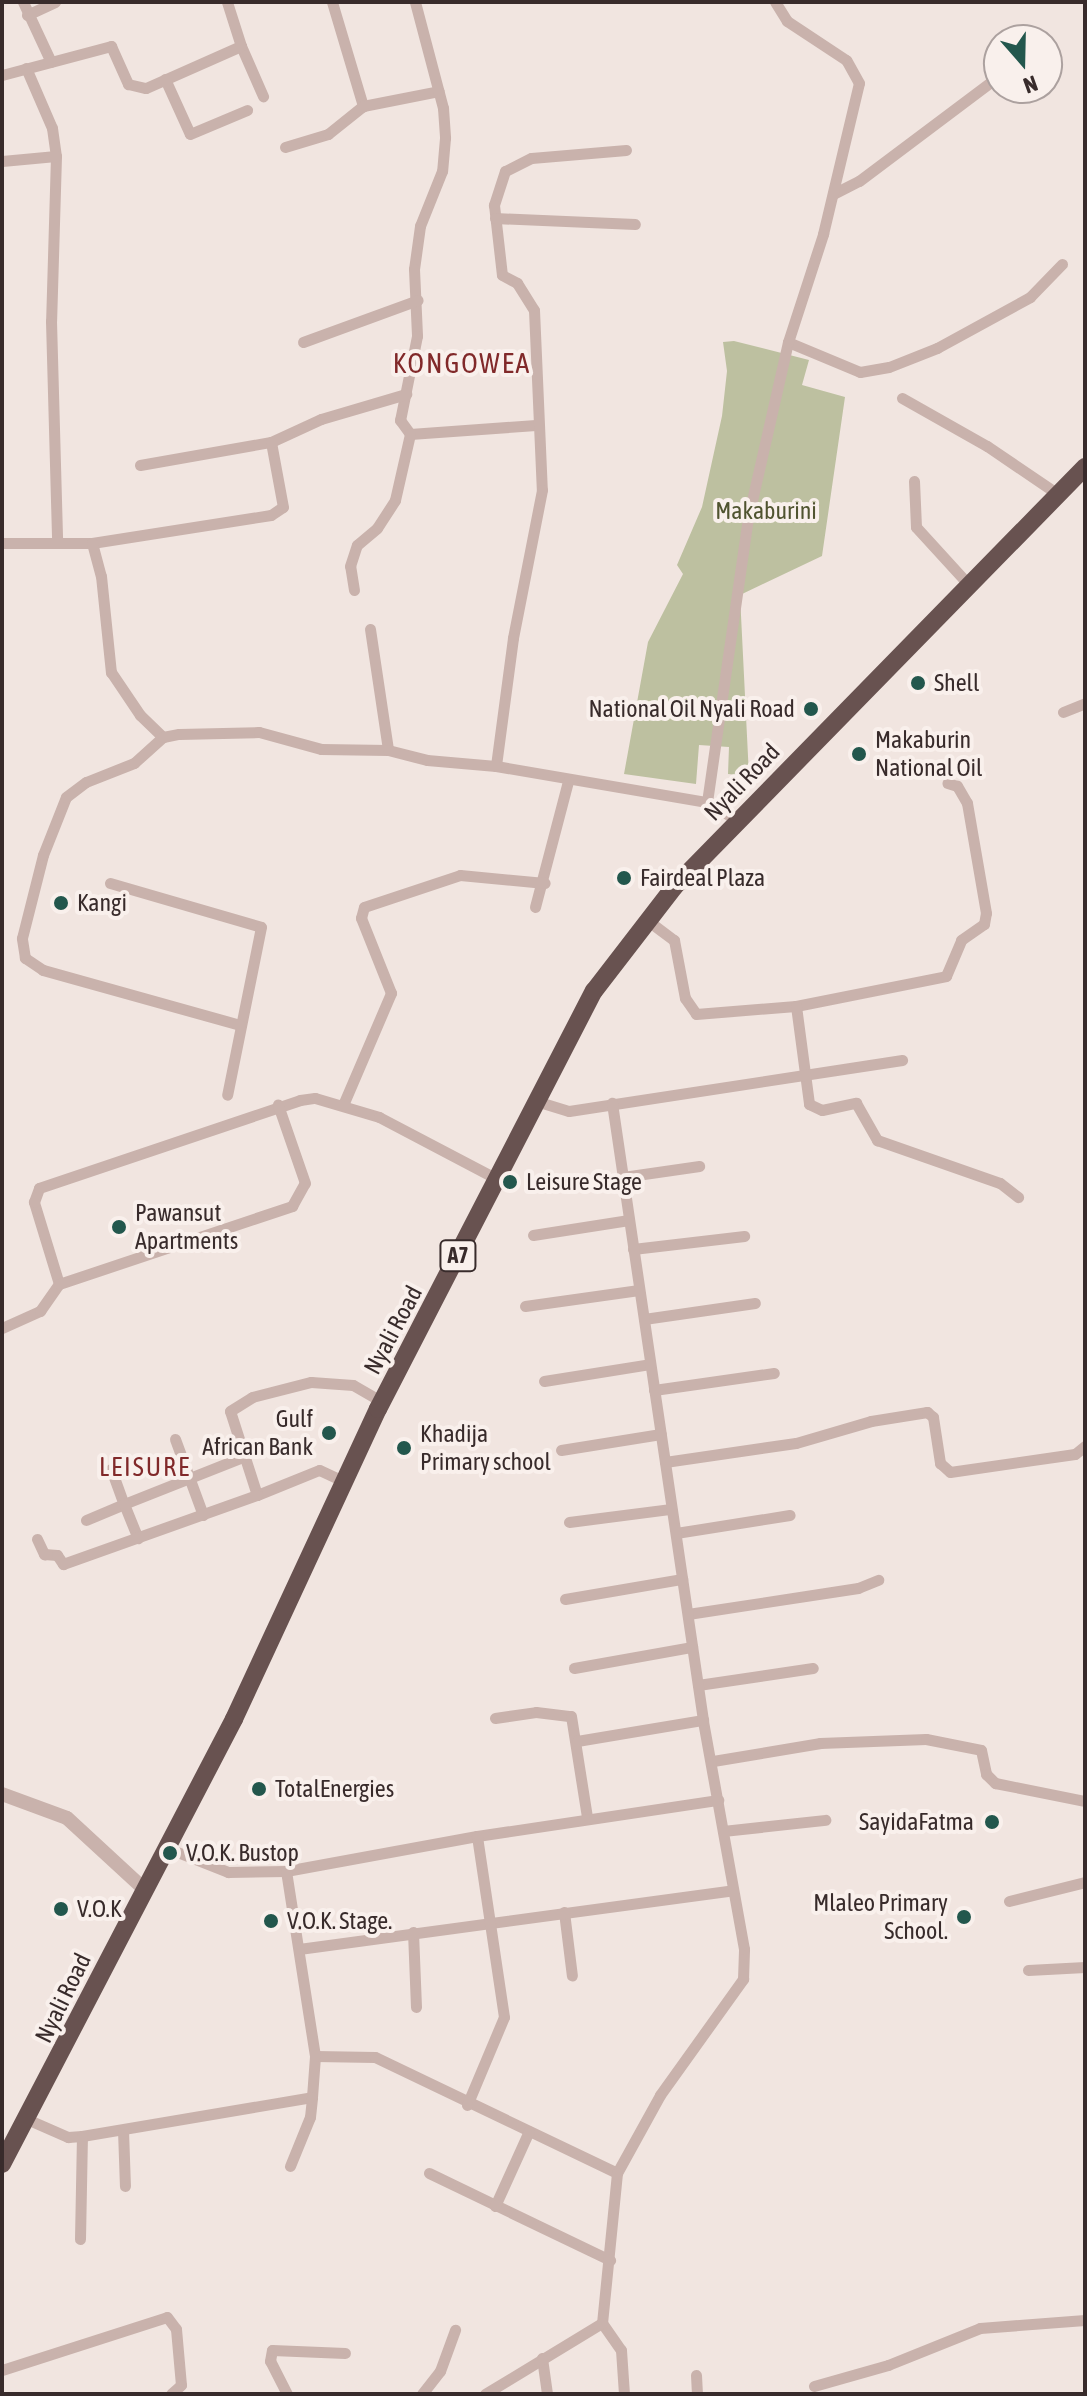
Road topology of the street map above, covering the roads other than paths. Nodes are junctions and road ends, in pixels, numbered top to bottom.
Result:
1 (23, 2) edge
2 (55, 2) edge
3 (227, 2) edge
4 (332, 2) edge
5 (415, 2) edge
6 (775, 2) edge
7 (27, 15) junction
8 (241, 46) junction
9 (51, 62) junction
10 (26, 68) junction
11 (2, 75) edge
12 (165, 79) junction
13 (983, 88) edge
14 (439, 91) junction
15 (263, 96) dead end
16 (363, 106) junction
17 (247, 110) dead end
18 (285, 147) dead end
19 (626, 150) dead end
20 (56, 156) junction
21 (2, 161) edge
22 (833, 194) junction
23 (495, 218) junction
24 (635, 224) dead end
25 (1062, 264) dead end
26 (418, 300) junction
27 (303, 342) dead end
28 (788, 342) junction
29 (406, 394) junction
30 (902, 398) dead end
31 (536, 425) junction
32 (410, 434) junction
33 (271, 442) junction
34 (140, 465) dead end
35 (1085, 467) edge
36 (914, 481) dead end
37 (1059, 495) junction
38 (57, 542) junction
39 (2, 543) edge
40 (92, 543) junction
41 (968, 584) junction
42 (354, 590) dead end
43 (370, 629) dead end
44 (1085, 703) edge
45 (1063, 712) dead end
46 (163, 737) junction
47 (388, 750) junction
48 (496, 766) junction
49 (568, 781) junction
50 (947, 783) dead end
51 (707, 802) junction
52 (737, 820) junction
53 (110, 883) dead end
54 (545, 883) junction
55 (535, 907) dead end
56 (647, 920) junction
57 (796, 1006) junction
58 (240, 1025) junction
59 (902, 1060) dead end
60 (803, 1074) junction
61 (227, 1095) dead end
62 (536, 1101) junction
63 (612, 1103) junction
64 (278, 1105) junction
65 (343, 1105) junction
66 (699, 1166) dead end
67 (623, 1177) junction
68 (497, 1179) junction
69 (1018, 1197) dead end
70 (629, 1220) junction
71 (533, 1235) dead end
72 (744, 1236) dead end
73 (633, 1249) junction
74 (59, 1284) junction
75 (639, 1290) junction
76 (755, 1303) dead end
77 (525, 1306) dead end
78 (644, 1319) junction
79 (2, 1328) edge
80 (650, 1364) junction
81 (774, 1373) dead end
82 (544, 1381) dead end
83 (654, 1390) junction
84 (382, 1402) junction
85 (661, 1434) junction
86 (175, 1439) dead end
87 (1085, 1446) edge
88 (561, 1450) dead end
89 (245, 1456) junction
90 (665, 1462) junction
91 (111, 1469) dead end
92 (190, 1477) junction
93 (343, 1481) junction
94 (257, 1495) junction
95 (124, 1504) junction
96 (671, 1509) junction
97 (203, 1515) junction
98 (790, 1515) dead end
99 (86, 1520) dead end
100 (569, 1522) dead end
101 (676, 1533) junction
102 (138, 1538) junction
103 (37, 1539) dead end
104 (682, 1579) junction
105 (878, 1580) dead end
106 (565, 1599) dead end
107 (688, 1614) junction
108 (692, 1647) junction
109 (574, 1668) dead end
110 (813, 1668) dead end
111 (698, 1685) junction
112 (495, 1718) dead end
113 (703, 1720) junction
114 (577, 1741) junction
115 (713, 1761) junction
116 (2, 1794) edge
117 (718, 1800) junction
118 (1085, 1801) edge
119 (587, 1817) junction
120 (825, 1820) dead end
121 (723, 1831) junction
122 (477, 1836) junction
123 (167, 1848) junction
124 (286, 1871) junction
125 (1085, 1882) edge
126 (144, 1889) junction
127 (733, 1890) junction
128 (1009, 1901) dead end
129 (564, 1912) junction
130 (490, 1921) junction
131 (413, 1932) junction
132 (299, 1949) junction
133 (1085, 1967) edge
134 (1028, 1970) dead end
135 (572, 1976) dead end
136 (416, 2007) dead end
137 (315, 2056) junction
138 (312, 2097) junction
139 (467, 2105) junction
140 (29, 2120) junction
141 (123, 2130) junction
142 (529, 2131) junction
143 (82, 2136) junction
144 (2, 2164) edge
145 (290, 2166) dead end
146 (429, 2173) dead end
147 (617, 2173) junction
148 (125, 2186) dead end
149 (495, 2206) junction
150 (80, 2239) dead end
151 (610, 2260) junction
152 (1085, 2320) edge
153 (602, 2323) junction
154 (455, 2330) dead end
155 (345, 2353) dead end
156 (542, 2358) junction
157 (2, 2370) edge
158 (696, 2375) dead end
159 (814, 2386) dead end
160 (171, 2394) edge
161 (287, 2394) edge
162 (422, 2394) edge
163 (485, 2394) edge
164 (547, 2394) edge
165 (624, 2394) edge
166 (697, 2394) edge

1 - 7 street
2 - 7 street
3 - 8 street
4 - 16 street
5 - 14 street
6 - 22 street
7 - 9 street
8 - 12 street
8 - 15 street
9 - 10 street
9 - 12 street
10 - 11 street
10 - 20 street
12 - 17 street
13 - 22 street
14 - 16 street
14 - 26 street
16 - 18 street
19 - 23 street
20 - 21 street
20 - 38 street
22 - 28 street
23 - 24 street
23 - 31 street
25 - 28 street
26 - 27 street
26 - 29 street
28 - 51 street
29 - 32 street
29 - 33 street
30 - 37 street
31 - 32 street
31 - 48 street
32 - 42 street
33 - 34 street
33 - 40 street
35 - 37 highway, Nyali Road / A7
36 - 41 street
37 - 41 highway, Nyali Road / A7
38 - 39 street
38 - 40 street
40 - 46 street
41 - 52 highway, Nyali Road / A7
43 - 47 street
44 - 45 street
46 - 47 street
46 - 58 street
47 - 48 street
48 - 49 street
49 - 51 street
49 - 54 street
50 - 57 street
51 - 52 street
52 - 56 highway, Nyali Road / A7
53 - 58 street
54 - 55 street
54 - 65 street
56 - 57 street
56 - 62 highway, Nyali Road / A7
57 - 60 street
58 - 61 street
59 - 60 street
60 - 63 street
60 - 69 street
62 - 63 street
62 - 68 highway, Nyali Road / A7
63 - 67 street
64 - 65 street
64 - 74 street
64 - 74 street
65 - 68 street
66 - 67 street
67 - 70 street
68 - 84 highway, Nyali Road / A7
70 - 71 street
70 - 73 street
72 - 73 street
73 - 75 street
74 - 79 street
75 - 77 street
75 - 78 street
76 - 78 street
78 - 80 street
80 - 82 street
80 - 83 street
81 - 83 street
83 - 85 street
84 - 89 street
84 - 93 highway, Nyali Road / A7
85 - 88 street
85 - 90 street
86 - 92 street
87 - 90 street
89 - 92 street
89 - 94 street
90 - 96 street
91 - 95 street
92 - 95 street
92 - 97 street
93 - 94 street
93 - 123 highway, Nyali Road / A7
94 - 97 street
95 - 99 street
95 - 102 street
96 - 100 street
96 - 101 street
97 - 102 street
98 - 101 street
101 - 104 street
102 - 103 street
104 - 106 street
104 - 107 street
105 - 107 street
107 - 108 street
108 - 109 street
108 - 111 street
110 - 111 street
111 - 113 street
112 - 114 street
113 - 114 street
113 - 115 street
114 - 119 street
115 - 117 street
115 - 118 street
116 - 126 street
117 - 119 street
117 - 121 street
119 - 122 street
120 - 121 street
121 - 127 street
122 - 124 street
122 - 130 street
123 - 124 street
123 - 126 highway, Nyali Road / A7
124 - 132 street
125 - 128 street
126 - 140 highway, Nyali Road / A7
127 - 129 street
127 - 147 street
129 - 130 street
129 - 135 street
130 - 131 street
130 - 139 street
131 - 132 street
131 - 136 street
132 - 137 street
133 - 134 street
137 - 138 street
137 - 139 street
138 - 141 street
138 - 145 street
139 - 142 street
140 - 143 street
140 - 144 highway, Nyali Road / A7
141 - 143 street
141 - 148 street
142 - 147 street
142 - 149 street
143 - 150 street
146 - 149 street
147 - 151 street
149 - 151 street
151 - 153 street
152 - 159 street
153 - 156 street
153 - 165 street
154 - 162 street
155 - 161 street
156 - 163 street
156 - 164 street
157 - 160 street
158 - 166 street

